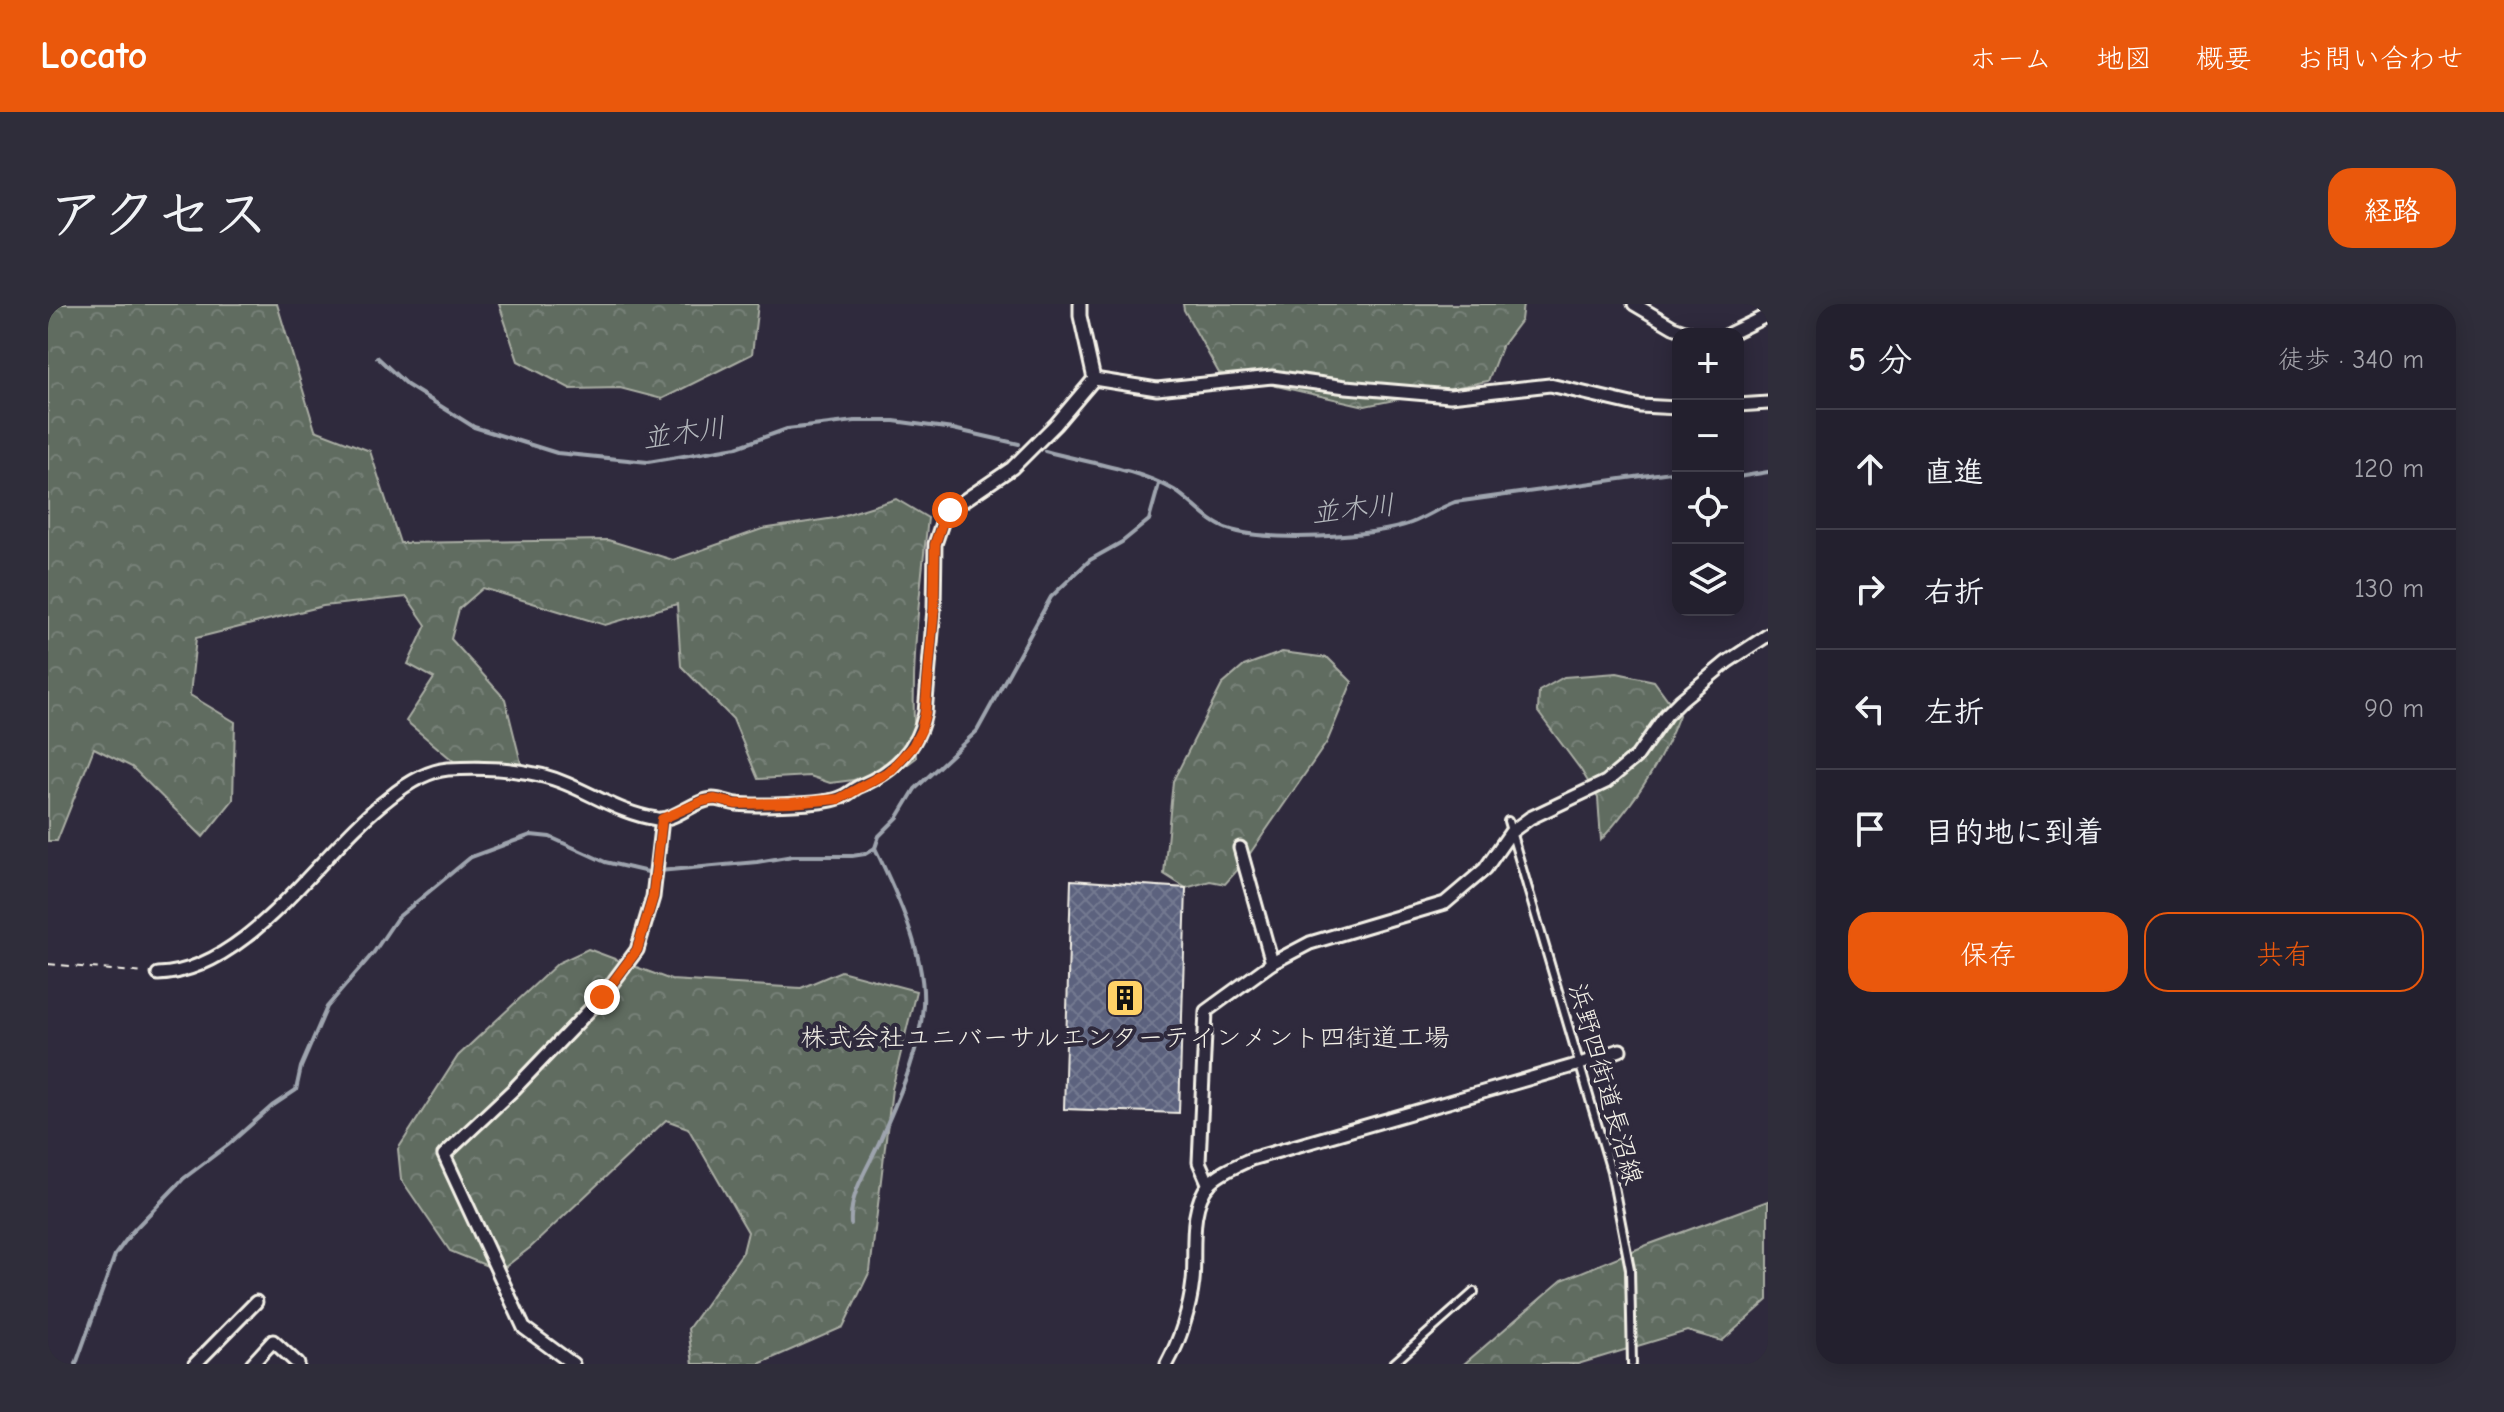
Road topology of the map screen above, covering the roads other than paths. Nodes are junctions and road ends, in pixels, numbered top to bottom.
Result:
1 (1080, 304) edge
2 (1634, 304) edge
3 (1768, 315) edge
4 (1676, 328) edge
5 (1741, 328) edge
6 (1094, 379) junction
7 (1768, 403) edge
8 (1744, 405) edge
9 (1672, 408) edge
10 (1768, 635) edge
11 (662, 819) junction
12 (1509, 826) junction
13 (1240, 848) dead end
14 (1272, 963) junction
15 (158, 974) road end
16 (1620, 1050) dead end
17 (1580, 1064) junction
18 (1209, 1185) junction
19 (1474, 1292) dead end
20 (256, 1302) dead end
21 (195, 1364) edge
22 (252, 1364) edge
23 (298, 1364) edge
24 (573, 1364) edge
25 (1167, 1364) edge
26 (1393, 1364) edge
27 (1632, 1364) edge

1 - 6 street
2 - 4 street
3 - 5 street
6 - 9 street
6 - 11 street
7 - 8 street
10 - 12 street
11 - 15 street
11 - 24 street
12 - 14 street
12 - 17 lane, 浜野四街道長沼線
13 - 14 street
14 - 18 street
16 - 17 street
17 - 18 street
17 - 27 lane, 浜野四街道長沼線
18 - 25 street
19 - 26 lane
20 - 21 street
22 - 23 street

